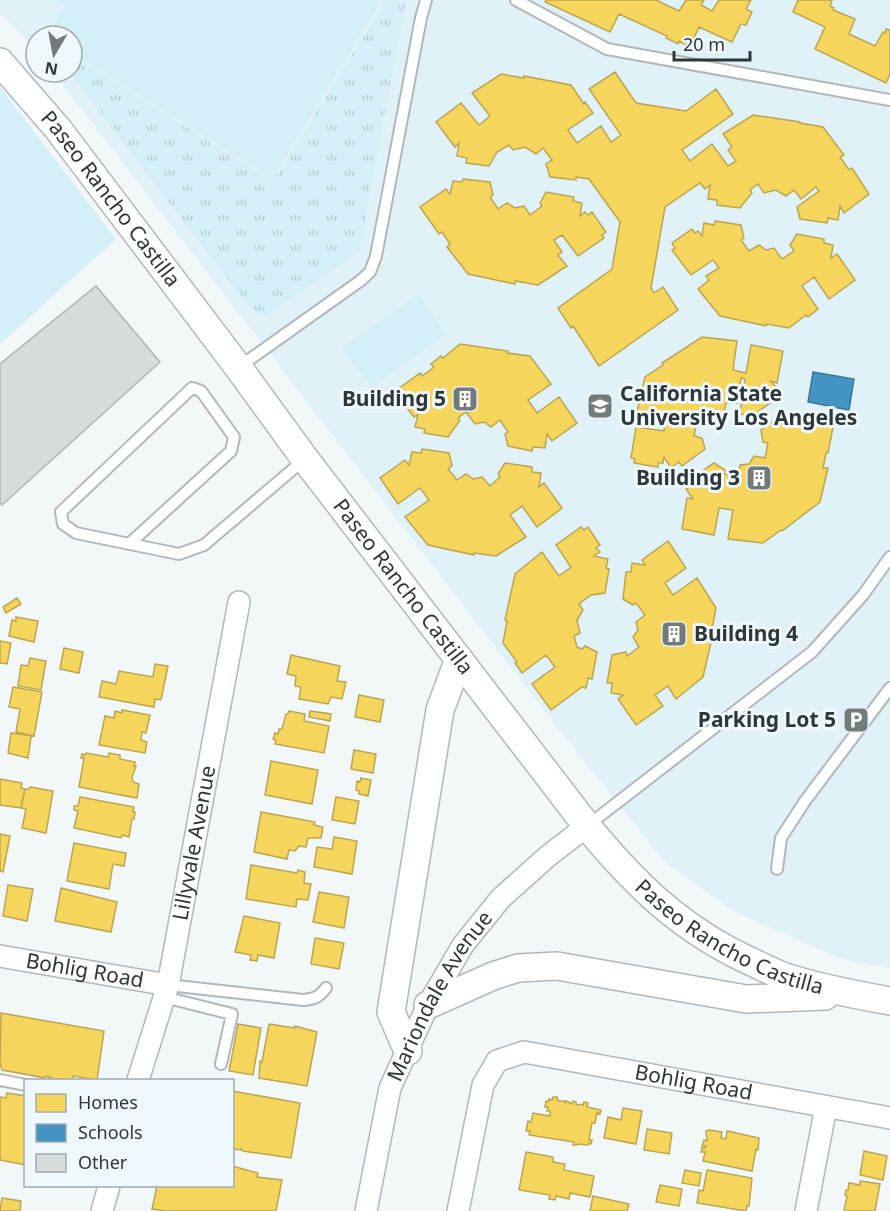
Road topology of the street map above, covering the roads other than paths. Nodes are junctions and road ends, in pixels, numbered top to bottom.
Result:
1 (426, 0) edge
2 (516, 0) edge
3 (0, 62) edge
4 (890, 100) edge
5 (238, 367) junction
6 (305, 459) junction
7 (129, 544) junction
8 (890, 557) edge
9 (239, 602) dead end
10 (459, 659) junction
11 (890, 688) edge
12 (587, 826) junction
13 (777, 869) dead end
14 (0, 956) edge
15 (326, 988) dead end
16 (166, 991) junction
17 (854, 995) junction
18 (890, 1001) edge
19 (428, 1005) junction
20 (408, 1051) junction
21 (221, 1064) dead end
22 (138, 1079) edge
23 (0, 1080) edge
24 (24, 1085) edge
25 (826, 1107) junction
26 (890, 1118) edge
27 (108, 1187) edge
28 (102, 1211) edge
29 (366, 1211) edge
30 (458, 1211) edge
31 (806, 1211) edge

1 - 5 lane
2 - 4 lane
3 - 5 street, Paseo Rancho Castilla
5 - 6 street, Paseo Rancho Castilla
6 - 7 lane
6 - 10 street, Paseo Rancho Castilla
7 - 7 lane
8 - 12 lane
9 - 16 street, Lillyvale Avenue
10 - 12 street, Paseo Rancho Castilla
10 - 20 street
11 - 13 lane
12 - 17 street, Paseo Rancho Castilla
12 - 19 street, Mariondale Avenue
14 - 16 street, Bohlig Road
15 - 16 lane
16 - 21 lane
16 - 22 street, Lillyvale Avenue
17 - 18 street, Paseo Rancho Castilla
17 - 19 street
19 - 20 street, Mariondale Avenue
20 - 29 street, Mariondale Avenue
23 - 24 lane
25 - 26 street, Bohlig Road
25 - 30 street, Bohlig Road
25 - 31 street
27 - 28 street

